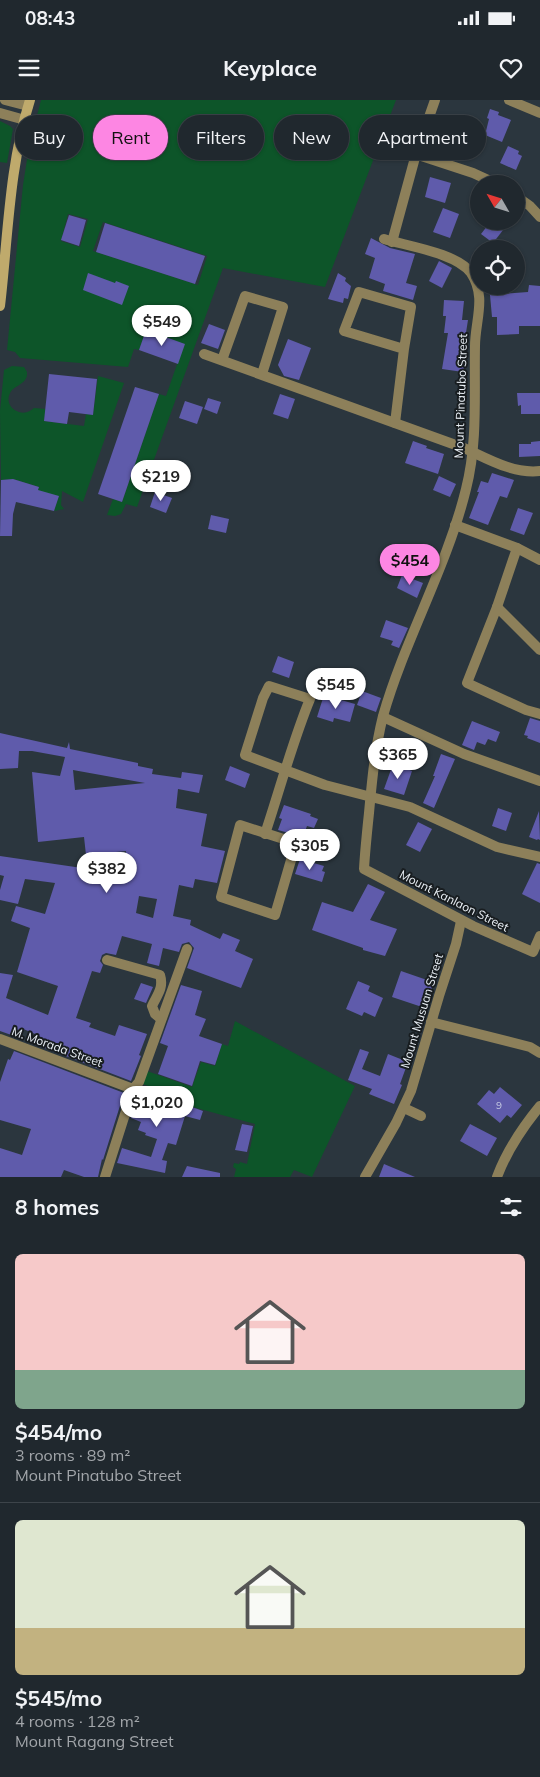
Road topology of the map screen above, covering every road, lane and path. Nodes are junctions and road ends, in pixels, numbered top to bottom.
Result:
1 (5, 100) edge
2 (435, 100) edge
3 (509, 100) edge
4 (29, 103) edge
5 (540, 112) edge
6 (0, 113) edge
7 (430, 115) edge
8 (15, 117) edge
9 (17, 160) edge
10 (414, 160) edge
11 (434, 160) edge
12 (477, 175) edge
13 (525, 202) edge
14 (540, 217) edge
15 (0, 306) edge
16 (404, 349) junction
17 (204, 354) dead end
18 (222, 360) junction
19 (262, 374) junction
20 (395, 423) junction
21 (472, 452) junction
22 (540, 471) edge
23 (455, 525) junction
24 (517, 548) junction
25 (540, 560) edge
26 (497, 607) junction
27 (540, 650) edge
28 (540, 714) edge
29 (383, 717) junction
30 (286, 771) junction
31 (540, 781) edge
32 (370, 797) junction
33 (266, 834) junction
34 (540, 857) edge
35 (364, 869) joint
36 (461, 921) junction
37 (540, 936) edge
38 (187, 949) dead end
39 (107, 960) dead end
40 (162, 1019) junction
41 (431, 1022) junction
42 (0, 1039) edge
43 (540, 1053) edge
44 (133, 1089) junction
45 (540, 1106) edge
46 (404, 1108) junction
47 (421, 1116) dead end
48 (105, 1177) edge
49 (365, 1177) edge
50 (496, 1177) edge

1 - 4 street
2 - 7 street
3 - 5 street
6 - 8 street
9 - 15 main road
10 - 21 street, Mount Pinatubo Street
11 - 12 street
13 - 14 street
16 - 16 street
16 - 20 street
17 - 18 street
18 - 19 street
18 - 19 street
19 - 20 street
20 - 21 street
21 - 22 street
21 - 23 street, Mount Pinatubo Street
23 - 24 street
23 - 29 street, Mount Pinatubo Street
24 - 25 street
24 - 26 street
26 - 27 street
26 - 28 street
29 - 31 street
29 - 32 street, Mount Pinatubo Street
30 - 30 street
30 - 32 street
30 - 33 street
32 - 34 street
32 - 35 street, Mount Pinatubo Street
33 - 33 street
35 - 36 street, Mount Kanlaon Street
36 - 37 street, Mount Kanlaon Street
36 - 41 street, Mount Musuan Street
38 - 40 street
39 - 40 street
40 - 44 street
41 - 43 street
41 - 46 street, Mount Musuan Street
42 - 44 street, M. Morada Street
44 - 48 street
45 - 50 street
46 - 47 street
46 - 49 street, Mount Musuan Street

